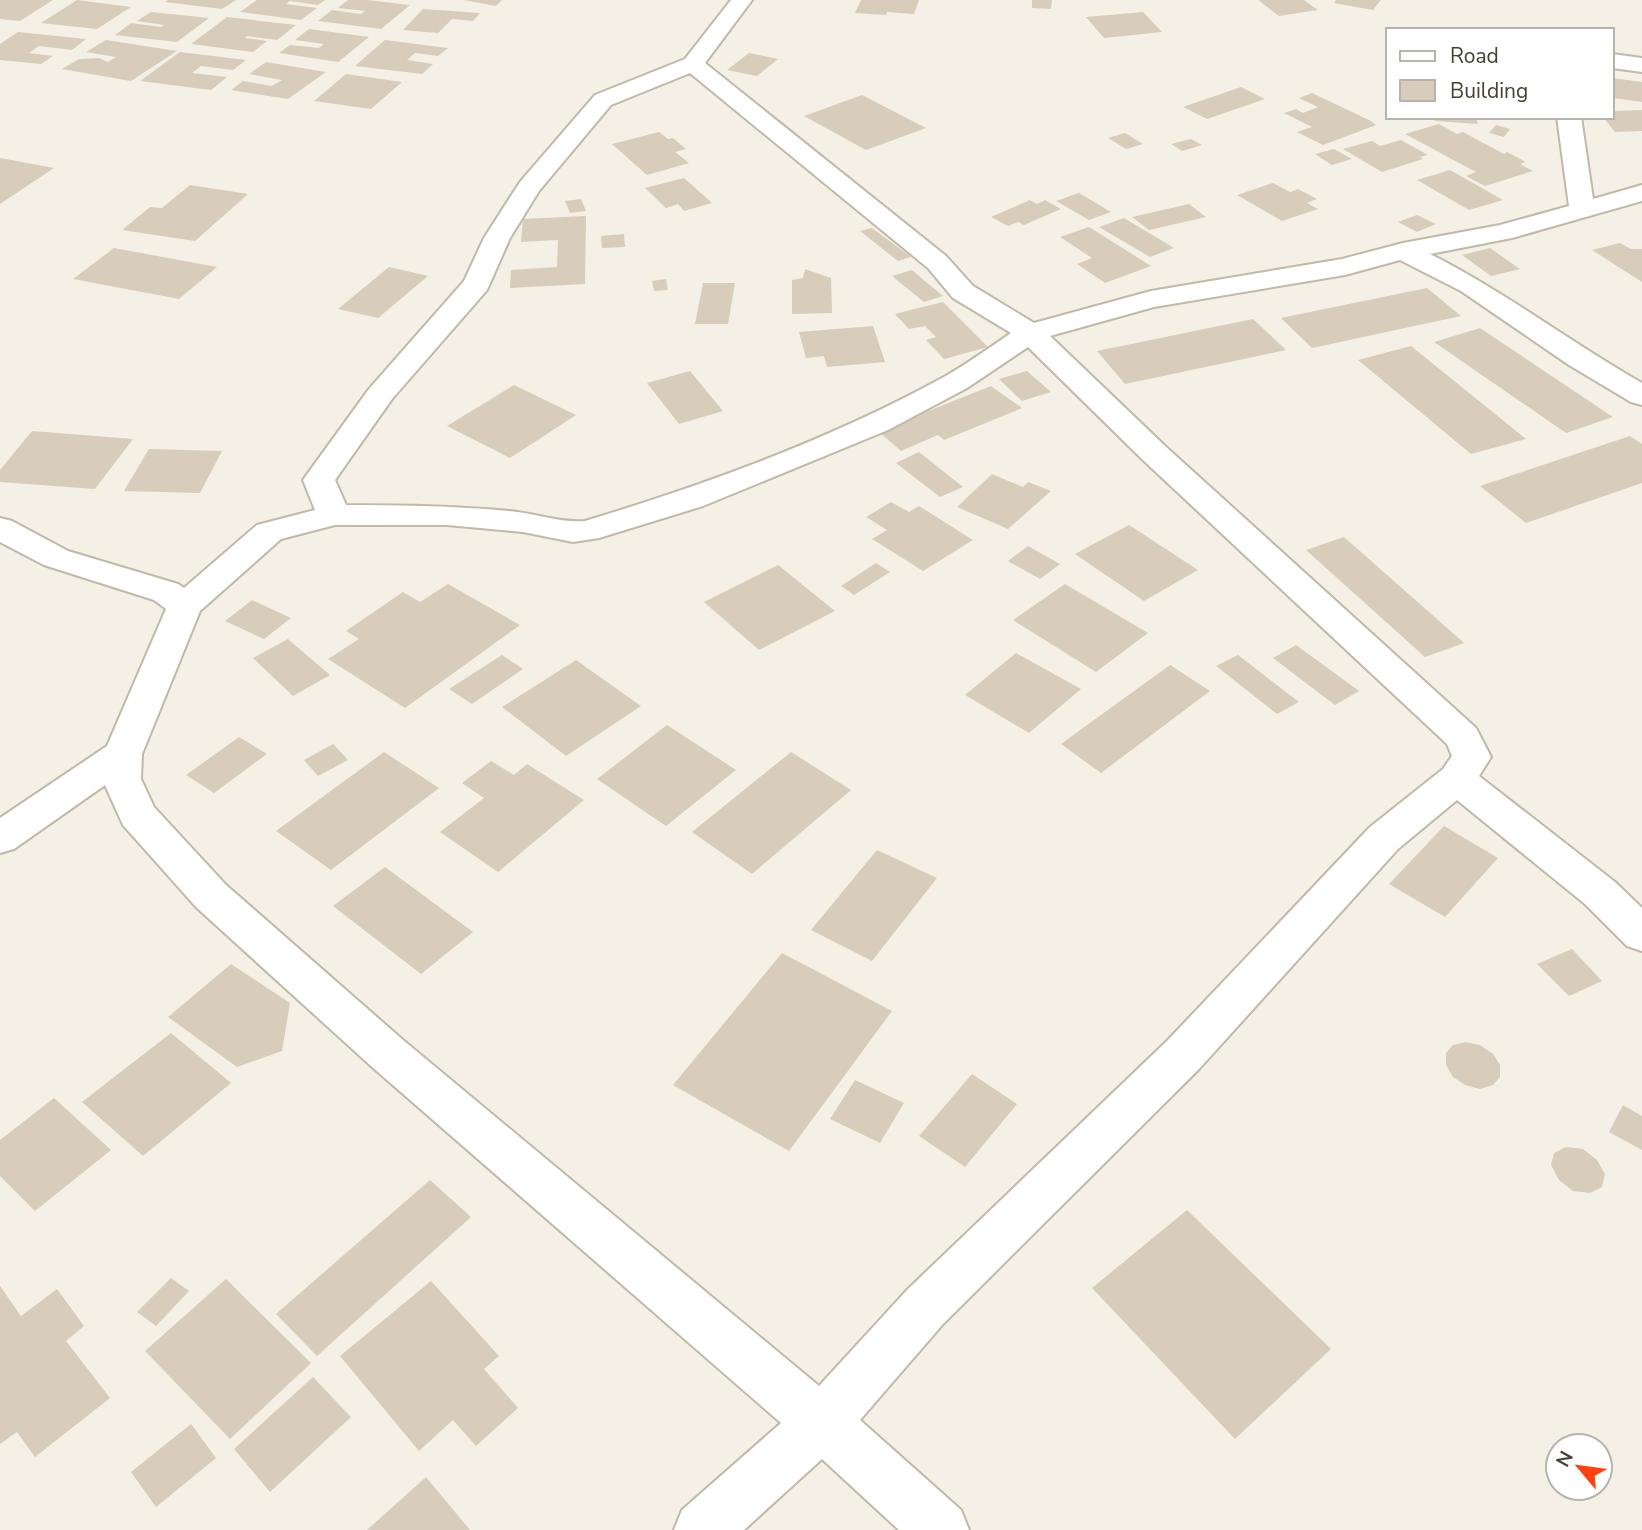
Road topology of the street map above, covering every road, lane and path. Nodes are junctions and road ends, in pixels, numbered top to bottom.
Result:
1 (742, 0) edge
2 (1614, 61) edge
3 (693, 64) junction
4 (1642, 65) edge
5 (1569, 119) edge
6 (1642, 193) edge
7 (1582, 211) junction
8 (1403, 251) junction
9 (1030, 333) junction
10 (1642, 396) edge
11 (334, 514) junction
12 (0, 528) edge
13 (185, 606) junction
14 (123, 754) junction
15 (1457, 779) junction
16 (0, 838) edge
17 (1642, 934) edge
18 (822, 1423) junction
19 (702, 1530) edge
20 (941, 1530) edge

1 - 3 street
2 - 4 street
3 - 9 street
3 - 11 street
5 - 7 street
6 - 7 street
7 - 8 street
8 - 9 street
8 - 10 street
9 - 11 street
9 - 15 street
11 - 13 street
12 - 13 street
13 - 14 street
14 - 16 street
14 - 18 street
15 - 17 street
15 - 18 street
18 - 19 street
18 - 20 street

